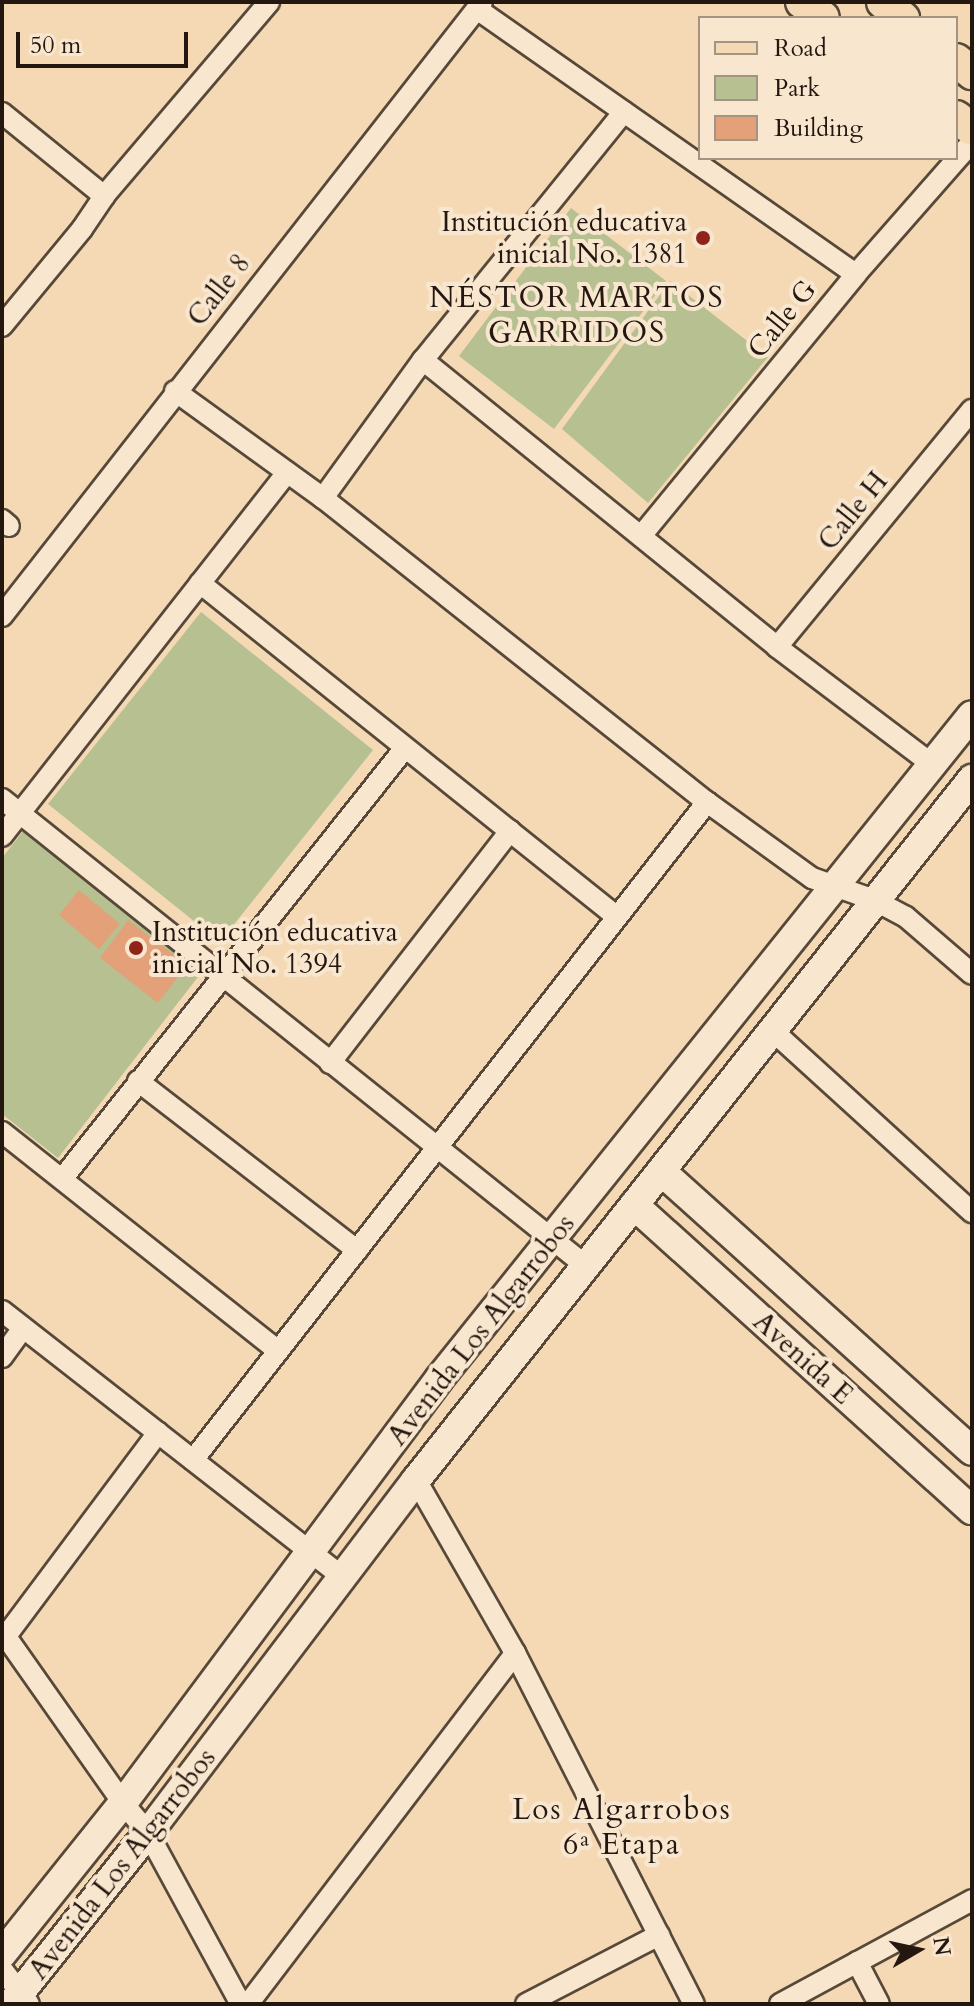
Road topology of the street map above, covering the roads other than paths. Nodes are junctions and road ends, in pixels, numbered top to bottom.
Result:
1 (269, 2) edge
2 (802, 2) edge
3 (883, 2) edge
4 (479, 5) edge
5 (820, 16) edge
6 (900, 16) edge
7 (624, 112) junction
8 (2, 113) edge
9 (972, 142) edge
10 (958, 158) edge
11 (956, 160) edge
12 (104, 196) junction
13 (856, 274) junction
14 (4, 321) edge
15 (423, 360) junction
16 (175, 391) junction
17 (972, 410) edge
18 (287, 473) junction
19 (323, 498) junction
20 (641, 536) junction
21 (200, 583) junction
22 (2, 616) edge
23 (777, 647) junction
24 (972, 715) edge
25 (405, 748) junction
26 (933, 765) junction
27 (972, 779) edge
28 (2, 799) edge
29 (707, 802) junction
30 (20, 813) junction
31 (510, 831) junction
32 (2, 836) edge
33 (838, 886) junction
34 (874, 900) junction
35 (616, 916) junction
36 (223, 974) junction
37 (972, 974) edge
38 (774, 1032) junction
39 (330, 1063) junction
40 (138, 1081) junction
41 (2, 1132) edge
42 (436, 1146) junction
43 (661, 1171) junction
44 (62, 1179) junction
45 (634, 1205) junction
46 (972, 1212) edge
47 (554, 1237) junction
48 (357, 1250) junction
49 (586, 1266) junction
50 (2, 1311) edge
51 (23, 1328) junction
52 (278, 1351) junction
53 (2, 1357) edge
54 (158, 1433) junction
55 (972, 1451) edge
56 (193, 1460) junction
57 (416, 1480) junction
58 (972, 1510) edge
59 (311, 1551) junction
60 (342, 1577) junction
61 (4, 1634) edge
62 (515, 1653) junction
63 (123, 1803) junction
64 (148, 1833) junction
65 (972, 1900) edge
66 (659, 1935) junction
67 (2, 1954) edge
68 (857, 1962) junction
69 (2, 1969) edge
70 (21, 2000) edge
71 (241, 2004) edge
72 (248, 2004) edge
73 (526, 2004) edge
74 (694, 2004) edge
75 (780, 2004) edge
76 (879, 2004) edge

1 - 12 street
2 - 5 main road
3 - 6 main road
4 - 7 street
4 - 16 street, Calle 8
7 - 13 street
7 - 15 street
8 - 12 street
9 - 10 street, Calle G
11 - 13 street, Calle G
12 - 14 street
13 - 20 street, Calle G
15 - 19 street
15 - 20 street
16 - 18 street
16 - 22 street, Calle 8
17 - 23 street, Calle H
18 - 19 street
18 - 21 street
19 - 29 street
20 - 23 street
21 - 25 street
21 - 30 street
23 - 26 street
24 - 26 street, Avenida Los Algarrobos
25 - 31 street
25 - 36 street
26 - 33 street, Avenida Los Algarrobos
27 - 34 street, Avenida Los Algarrobos
28 - 30 street
29 - 33 street
29 - 35 street
30 - 32 street
30 - 36 street
31 - 35 street
31 - 39 street
33 - 34 street
33 - 47 street, Avenida Los Algarrobos
34 - 37 street
34 - 38 street, Avenida Los Algarrobos
35 - 42 street
36 - 39 street
36 - 40 street
38 - 43 street, Avenida Los Algarrobos
38 - 46 street
39 - 42 street
40 - 44 street
40 - 48 street
41 - 44 street
42 - 47 street
42 - 48 street
43 - 45 street, Avenida Los Algarrobos
43 - 55 street, Avenida E
44 - 52 street
45 - 49 street, Avenida Los Algarrobos
45 - 58 street, Avenida E
47 - 49 street
47 - 59 street, Avenida Los Algarrobos
48 - 52 street
49 - 57 street, Avenida Los Algarrobos
50 - 51 street
51 - 53 street
51 - 54 street
52 - 56 street
54 - 56 street
54 - 61 street
56 - 59 street
57 - 60 street, Avenida Los Algarrobos
57 - 62 street
59 - 60 street
59 - 63 street, Avenida Los Algarrobos
60 - 64 street, Avenida Los Algarrobos
61 - 63 street
62 - 66 street
62 - 72 street
63 - 64 street
63 - 67 street, Avenida Los Algarrobos
64 - 70 street, Avenida Los Algarrobos
64 - 71 street
65 - 68 street
66 - 73 street
66 - 74 street
68 - 75 street
68 - 76 street
69 - 70 street

